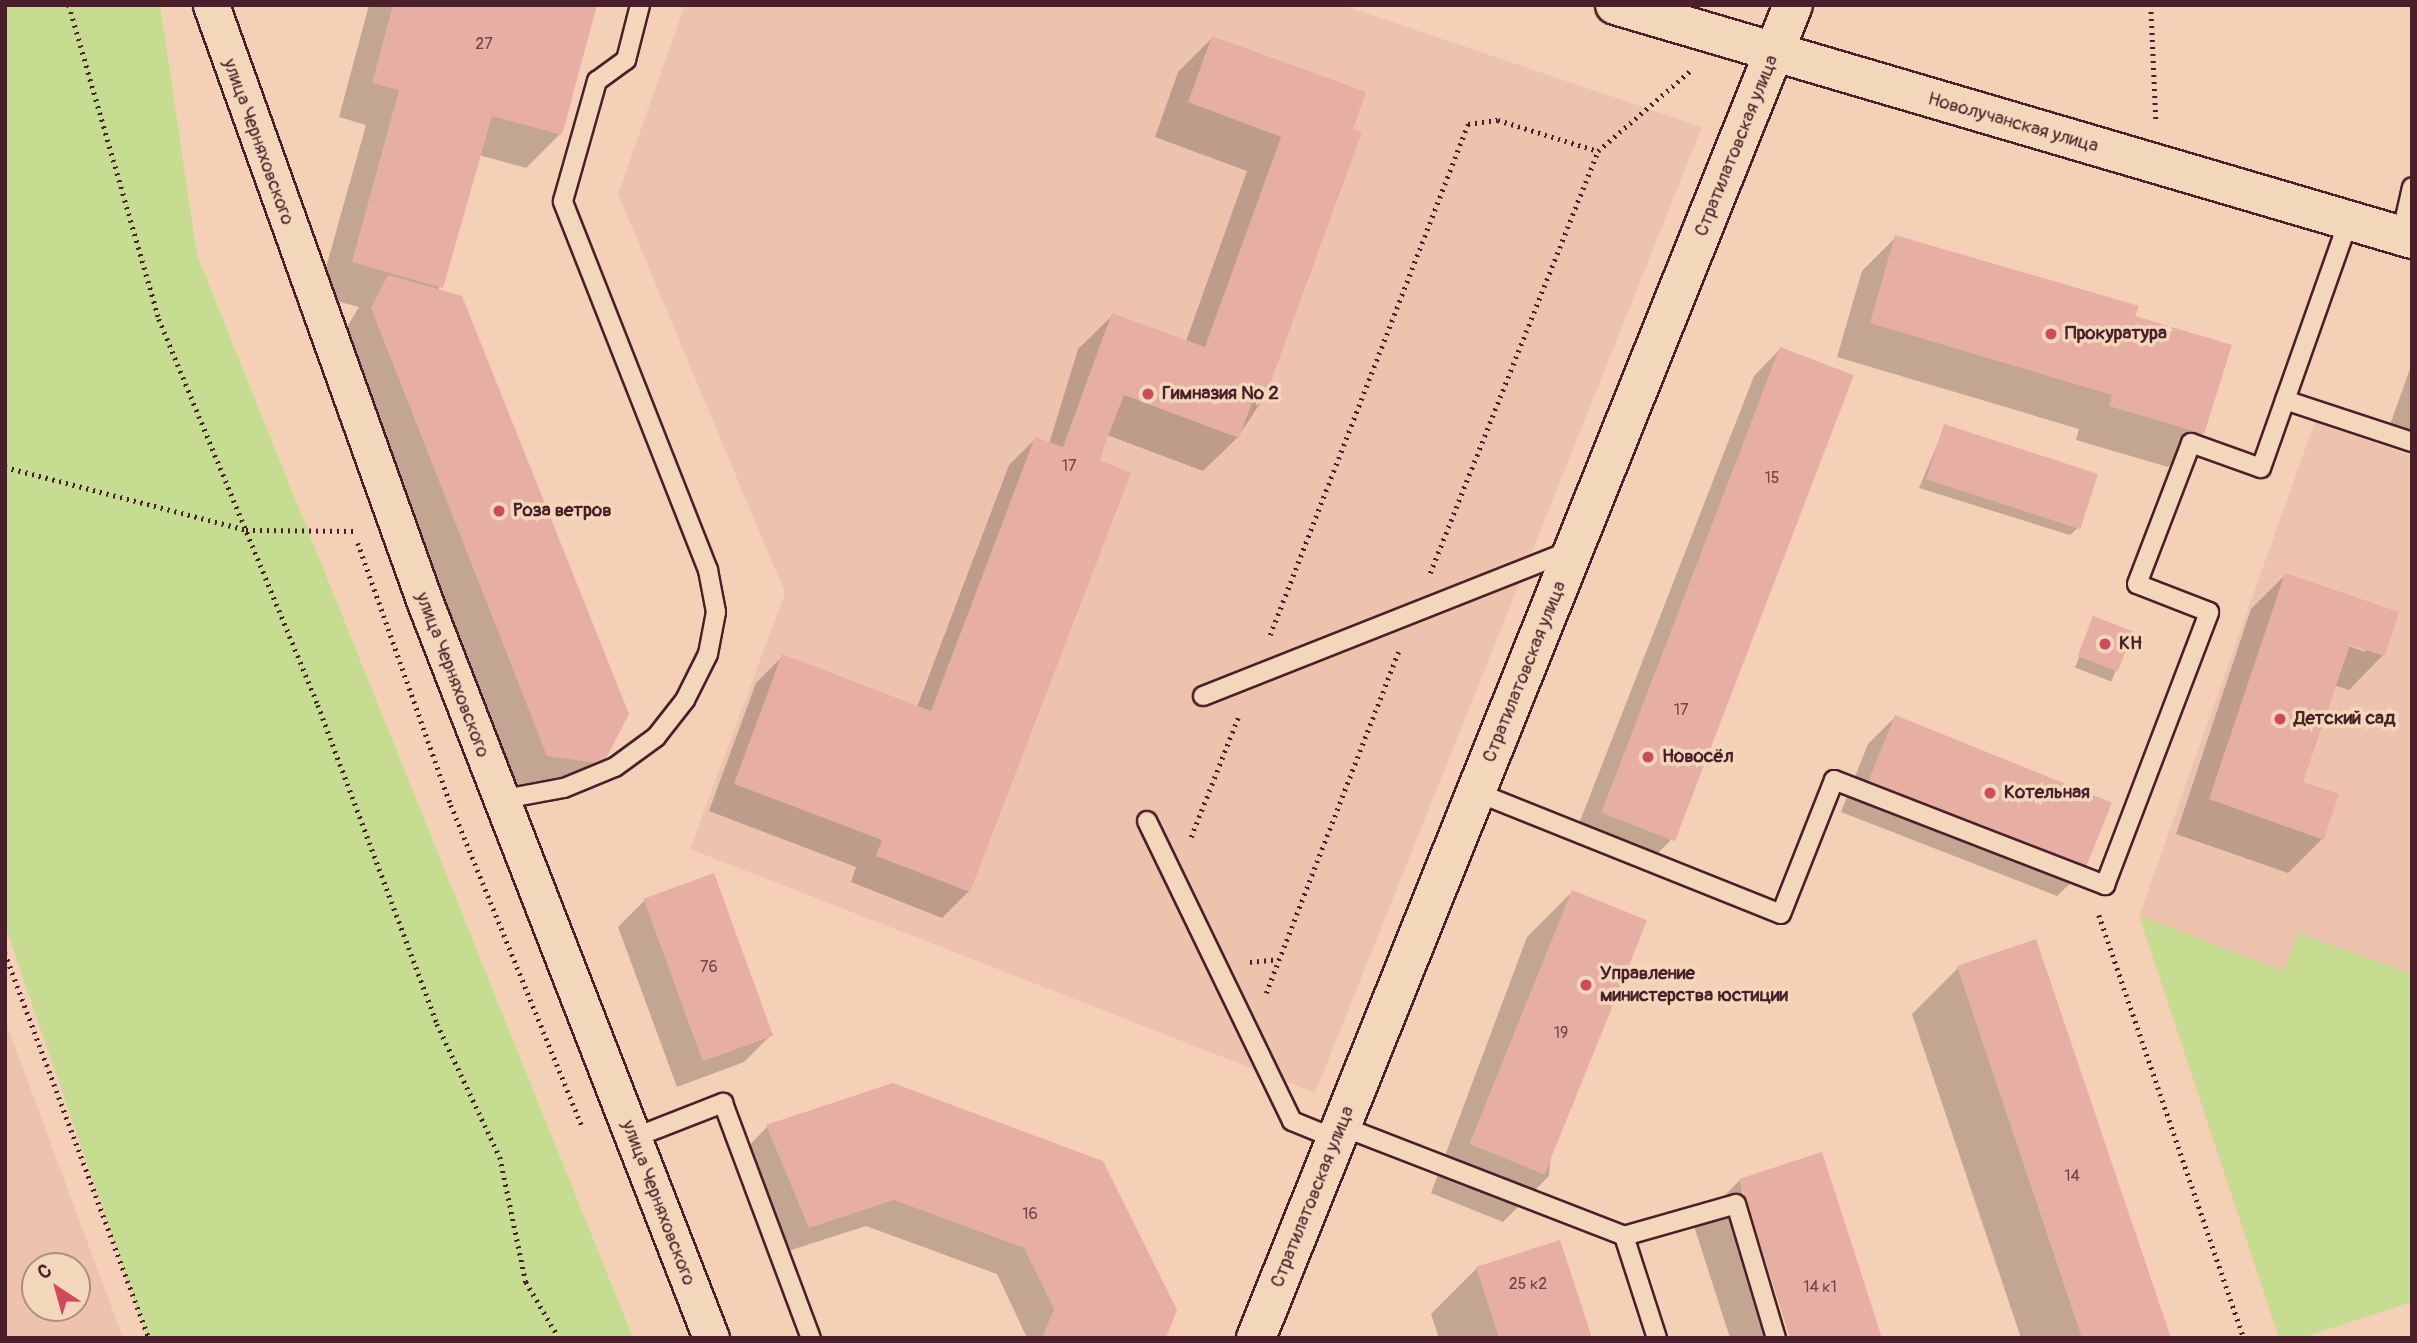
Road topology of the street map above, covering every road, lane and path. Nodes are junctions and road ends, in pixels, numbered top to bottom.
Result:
1 (69, 5) edge
2 (211, 5) edge
3 (640, 5) edge
4 (1615, 5) edge
5 (1793, 5) edge
6 (2151, 5) edge
7 (1774, 53) junction
8 (1690, 70) dead end
9 (1598, 151) junction
10 (2157, 165) junction
11 (2412, 187) edge
12 (2349, 220) junction
13 (2406, 237) edge
14 (2285, 400) junction
15 (2412, 442) edge
16 (5, 467) edge
17 (246, 530) junction
18 (354, 531) dead end
19 (1575, 549) junction
20 (1415, 612) junction
21 (1255, 675) junction
22 (1203, 696) dead end
23 (1476, 792) junction
24 (499, 800) junction
25 (1147, 821) dead end
26 (1186, 849) dead end
27 (2086, 877) junction
28 (5, 953) edge
29 (1242, 962) dead end
30 (1339, 1132) junction
31 (633, 1138) junction
32 (1624, 1236) junction
33 (149, 1338) edge
34 (559, 1338) edge
35 (711, 1338) edge
36 (811, 1338) edge
37 (1256, 1338) edge
38 (1657, 1338) edge
39 (1776, 1338) edge
40 (2244, 1338) edge

1 - 17 path
2 - 24 street, улица Черняховского
3 - 24 lane
4 - 7 street, Новолучанская улица
5 - 7 street, Стратилатовская улица
6 - 10 path
7 - 10 street, Новолучанская улица
7 - 19 street, Стратилатовская улица
8 - 9 path
9 - 20 path
9 - 21 path
10 - 12 street, Новолучанская улица
11 - 13 lane
12 - 13 street, Новолучанская улица
12 - 14 lane
14 - 15 lane
14 - 27 lane
16 - 17 path
17 - 18 path
17 - 34 path
19 - 20 lane
19 - 23 street, Стратилатовская улица
20 - 21 lane
20 - 29 path
21 - 22 lane
21 - 26 path
23 - 27 lane
23 - 30 street, Стратилатовская улица
24 - 31 street, улица Черняховского
25 - 30 lane
27 - 40 path
28 - 33 path
30 - 32 lane
30 - 37 street, Стратилатовская улица
31 - 35 street, улица Черняховского
31 - 36 lane
32 - 38 lane
32 - 39 lane

